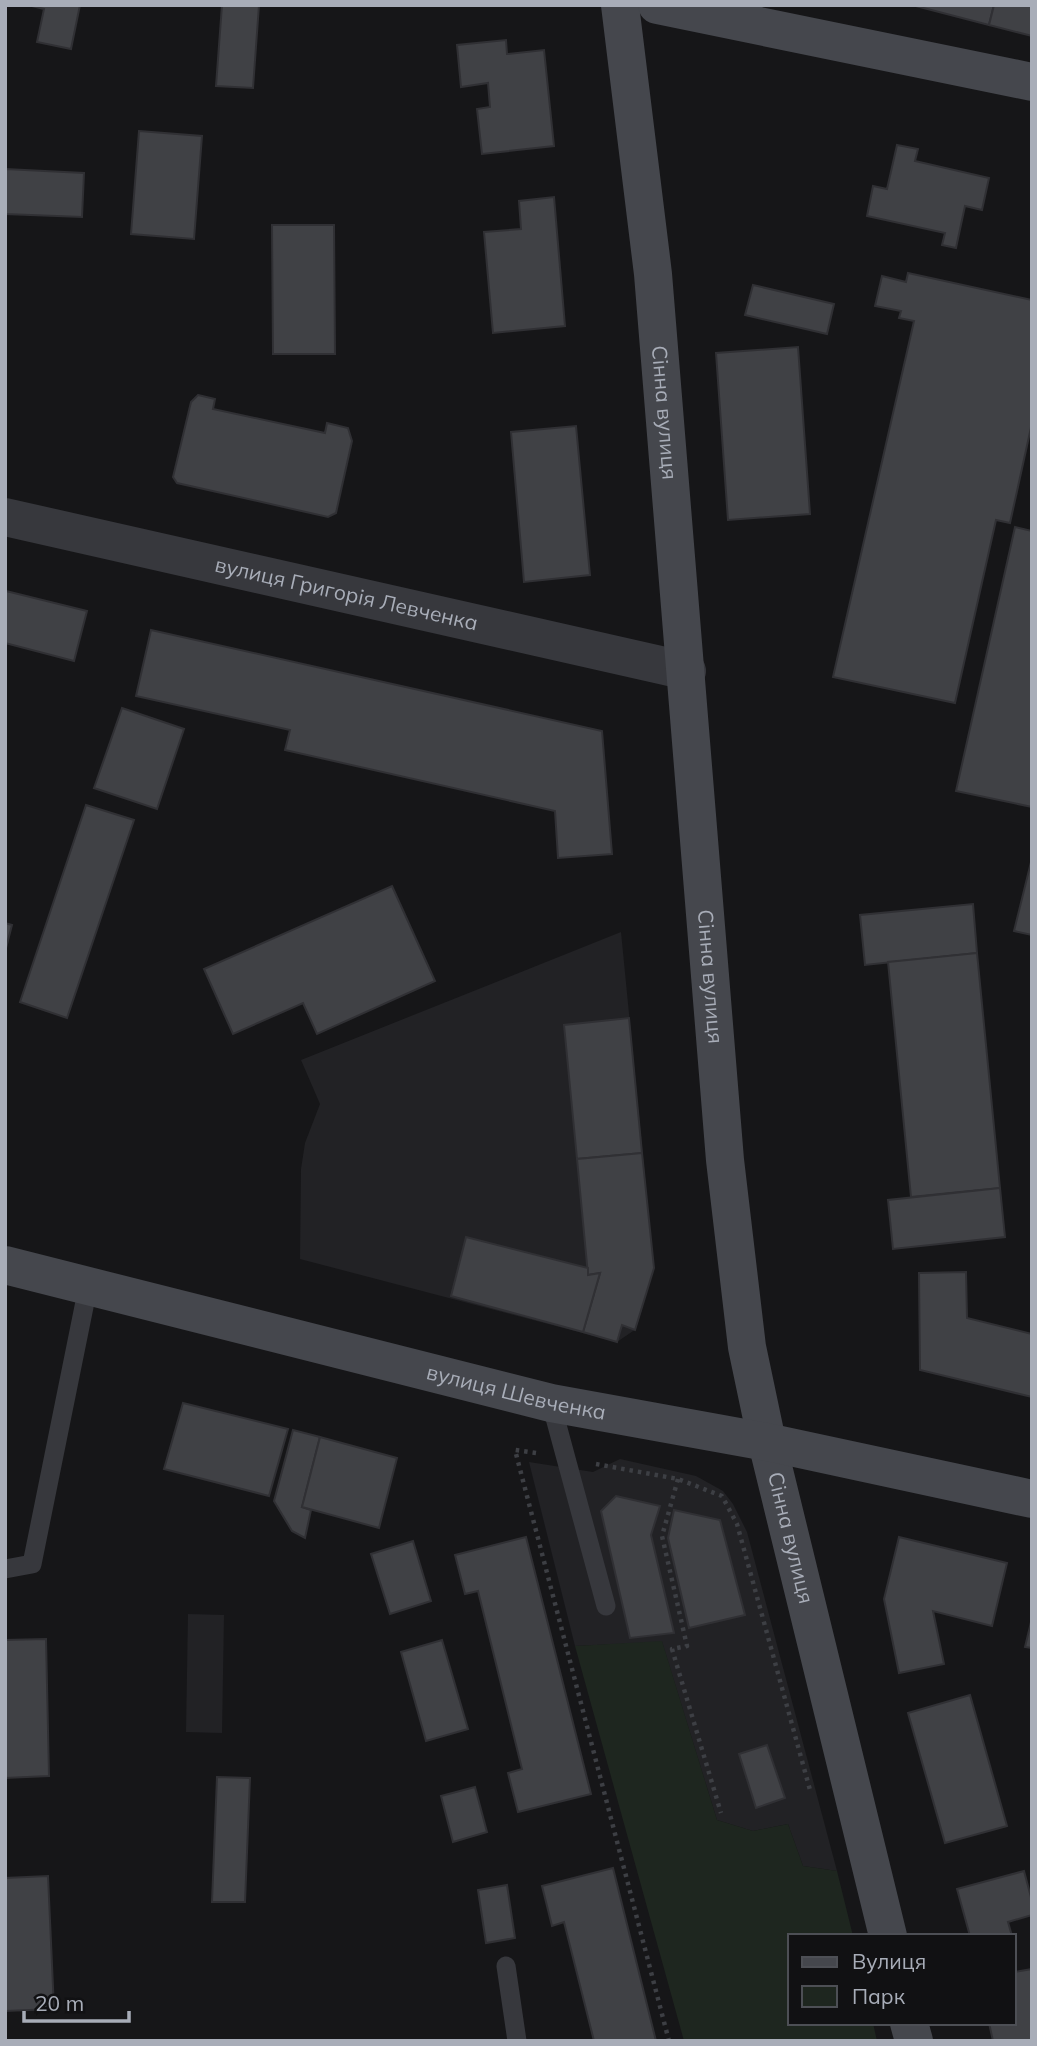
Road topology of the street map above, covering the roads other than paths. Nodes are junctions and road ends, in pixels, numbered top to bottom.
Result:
1 (620, 5) edge
2 (657, 5) edge
3 (1032, 82) edge
4 (5, 517) edge
5 (687, 671) junction
6 (5, 1265) edge
7 (88, 1287) junction
8 (551, 1403) junction
9 (766, 1442) junction
10 (1032, 1499) edge
11 (5, 1569) edge
12 (606, 1606) dead end
13 (888, 1934) edge
14 (506, 1966) dead end
15 (517, 2041) edge

1 - 5 main road, Сінна вулиця
2 - 3 main road
4 - 5 street, вулиця Григорія Левченка
5 - 9 main road, Сінна вулиця
6 - 7 main road, вулиця Шевченка
7 - 8 main road, вулиця Шевченка
7 - 11 lane
8 - 9 main road, вулиця Шевченка
8 - 12 lane
9 - 10 main road, вулиця Шевченка
9 - 13 main road, Сінна вулиця
14 - 15 lane

